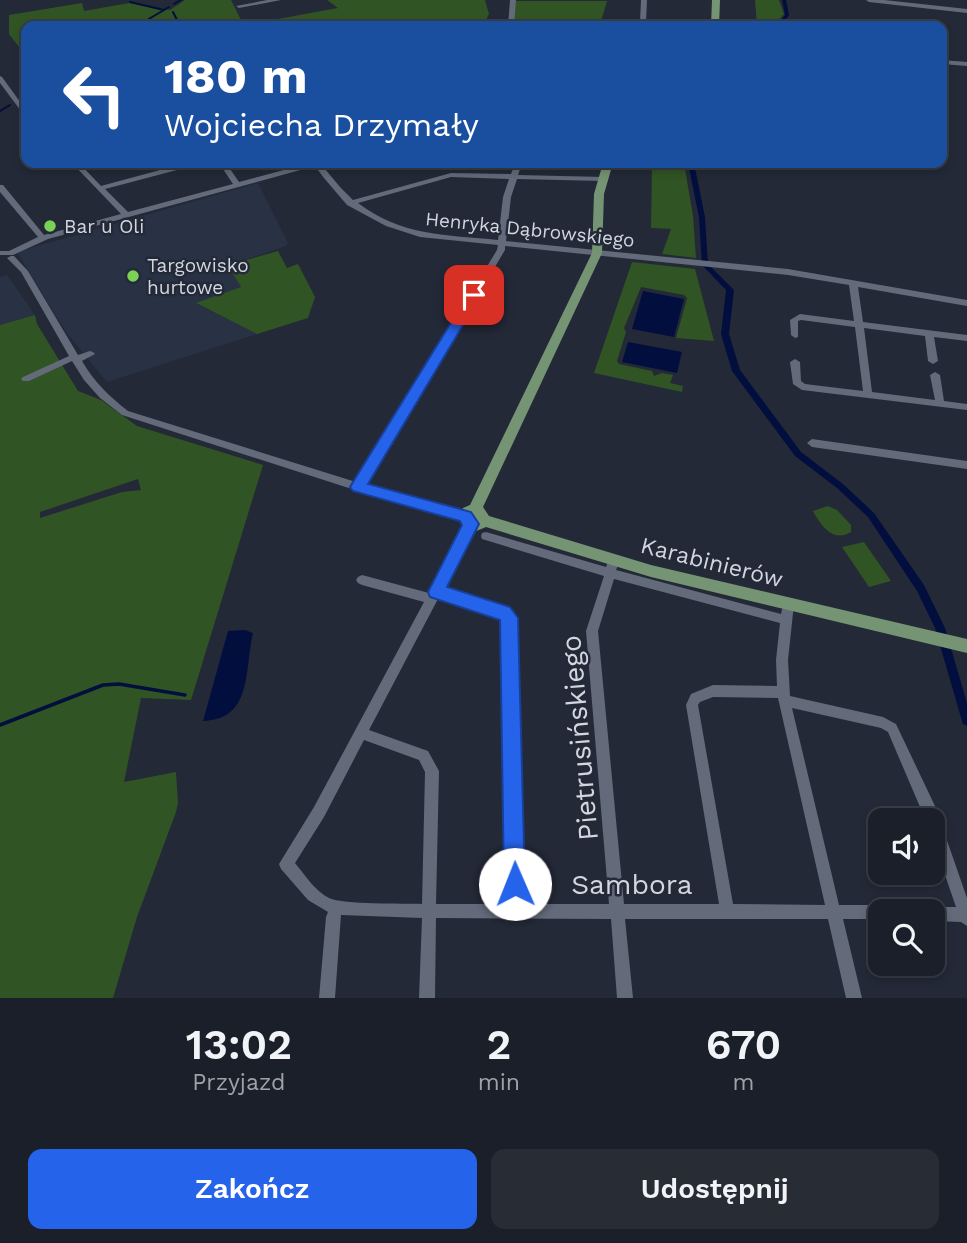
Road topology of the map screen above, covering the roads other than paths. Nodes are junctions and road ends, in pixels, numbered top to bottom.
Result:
1 (278, 0) edge
2 (513, 0) edge
3 (644, 0) edge
4 (716, 0) edge
5 (869, 0) edge
6 (239, 6) dead end
7 (967, 11) edge
8 (511, 21) edge
9 (641, 21) edge
10 (715, 21) edge
11 (947, 62) edge
12 (967, 64) edge
13 (0, 78) edge
14 (21, 107) edge
15 (80, 168) edge
16 (175, 168) edge
17 (225, 168) edge
18 (299, 168) edge
19 (320, 168) edge
20 (325, 168) edge
21 (516, 168) edge
22 (606, 168) edge
23 (513, 176) junction
24 (602, 179) junction
25 (332, 183) junction
26 (237, 185) junction
27 (0, 187) edge
28 (101, 188) junction
29 (350, 203) junction
30 (126, 215) junction
31 (43, 238) junction
32 (502, 244) junction
33 (597, 253) junction
34 (0, 259) edge
35 (11, 259) junction
36 (853, 282) junction
37 (967, 303) edge
38 (859, 324) junction
39 (929, 333) junction
40 (795, 335) dead end
41 (967, 338) edge
42 (90, 354) dead end
43 (75, 359) junction
44 (933, 361) dead end
45 (795, 362) dead end
46 (935, 375) dead end
47 (26, 379) dead end
48 (868, 394) junction
49 (940, 403) junction
50 (967, 407) edge
51 (812, 443) dead end
52 (967, 466) edge
53 (358, 487) junction
54 (474, 518) junction
55 (486, 536) dead end
56 (612, 567) junction
57 (362, 580) dead end
58 (434, 595) junction
59 (787, 612) junction
60 (967, 646) edge
61 (784, 696) junction
62 (362, 733) junction
63 (337, 907) junction
64 (618, 910) junction
65 (727, 910) junction
66 (836, 910) junction
67 (428, 911) junction
68 (515, 911) junction
69 (868, 911) edge
70 (945, 915) edge
71 (966, 916) edge
72 (327, 998) edge
73 (427, 998) edge
74 (625, 998) edge
75 (854, 998) edge

1 - 6 street
2 - 8 street
3 - 9 street
4 - 10 main road
5 - 7 street
11 - 12 street
13 - 14 street
15 - 28 street
16 - 28 street
17 - 26 street
18 - 26 street
19 - 25 street, Henryka Dąbrowskiego
20 - 25 street, Henryka Dąbrowskiego
21 - 23 street
22 - 24 main road
23 - 24 street
23 - 29 street
23 - 32 street
24 - 33 main road
25 - 29 street, Henryka Dąbrowskiego
26 - 30 street
27 - 31 street
28 - 30 street
29 - 32 street, Henryka Dąbrowskiego
30 - 31 street
31 - 35 street
32 - 33 street, Henryka Dąbrowskiego
32 - 53 street
33 - 36 street, Henryka Dąbrowskiego
33 - 54 main road
34 - 35 street
35 - 43 street, Karabinierów
36 - 37 street, Henryka Dąbrowskiego
36 - 38 street
38 - 39 street
38 - 40 street
38 - 48 street
39 - 41 street
39 - 44 street
42 - 43 street
43 - 47 street
43 - 53 street, Karabinierów
45 - 48 street
46 - 49 street
48 - 49 street
49 - 50 street
51 - 52 street
53 - 54 street, Karabinierów
54 - 56 main road, Karabinierów
54 - 58 street
55 - 56 street
56 - 59 main road, Karabinierów
56 - 64 street, Pietrusińskiego
57 - 58 street
58 - 62 street
58 - 68 street
59 - 60 main road, Karabinierów
59 - 61 street
61 - 65 street
61 - 66 street
61 - 71 street
62 - 63 street, Sambora
62 - 67 street
63 - 67 street, Sambora
63 - 72 street
64 - 65 street, Sambora
64 - 68 street, Sambora
64 - 74 street, Pietrusińskiego
65 - 66 street, Sambora
66 - 69 street, Sambora
66 - 75 street
67 - 68 street, Sambora
67 - 73 street
70 - 71 street

